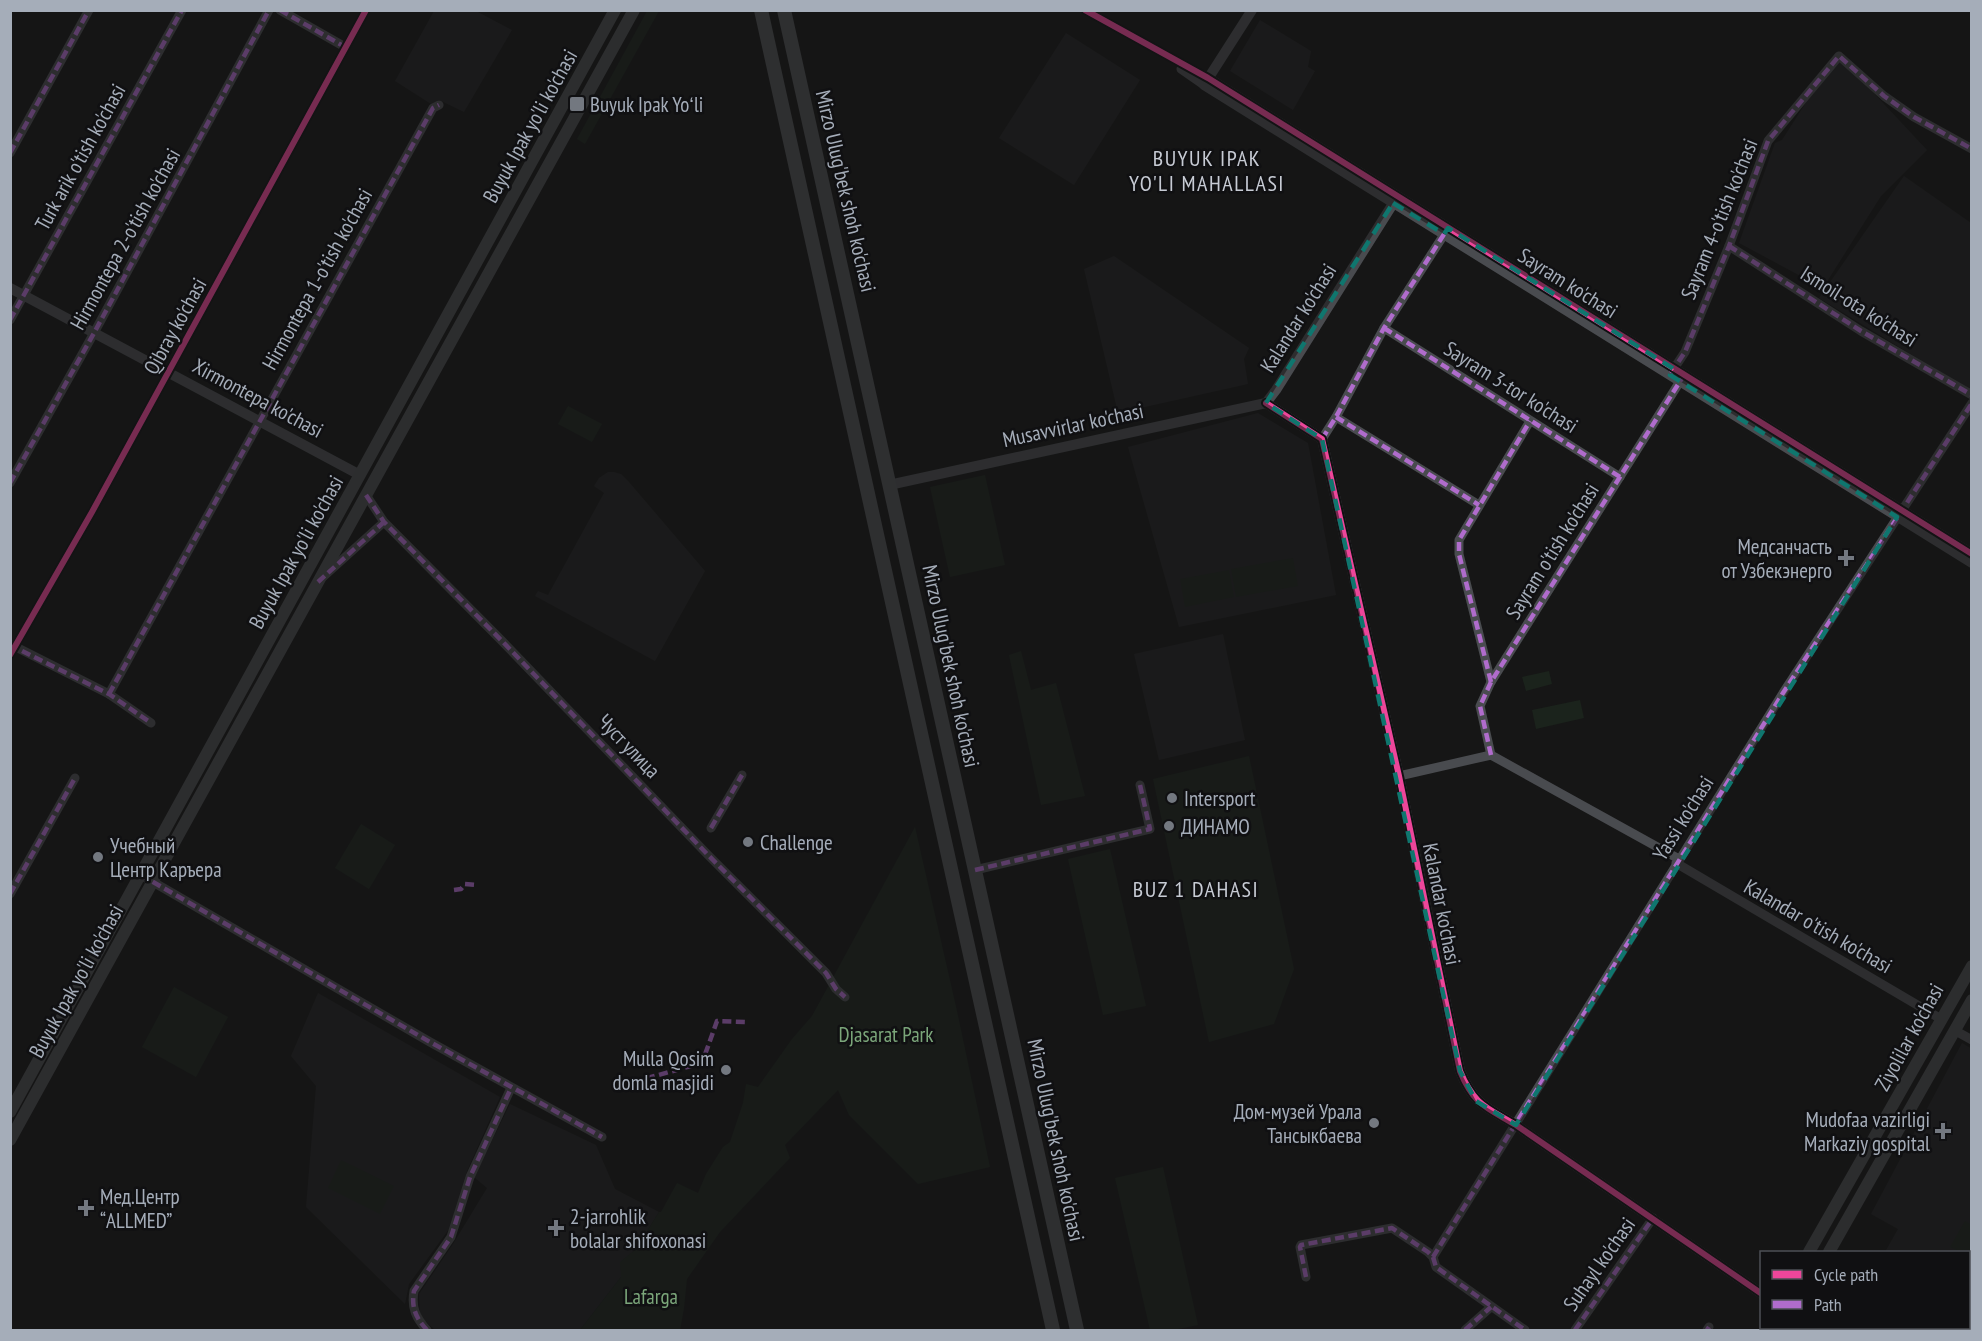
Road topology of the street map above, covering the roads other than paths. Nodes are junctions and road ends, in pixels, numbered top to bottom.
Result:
1 (89, 10) edge
2 (182, 10) edge
3 (269, 10) edge
4 (280, 10) edge
5 (366, 10) edge
6 (615, 10) edge
7 (634, 10) edge
8 (761, 10) edge
9 (785, 10) edge
10 (1085, 10) edge
11 (1252, 10) edge
12 (345, 47) junction
13 (1206, 81) junction
14 (569, 95) junction
15 (439, 105) dead end
16 (581, 106) junction
17 (1971, 149) edge
18 (10, 153) edge
19 (1396, 200) junction
20 (1446, 231) junction
21 (1729, 246) junction
22 (10, 288) edge
23 (24, 296) junction
24 (10, 320) edge
25 (1384, 328) junction
26 (94, 333) junction
27 (168, 372) junction
28 (1672, 372) junction
29 (1682, 378) junction
30 (1971, 395) edge
31 (1266, 403) junction
32 (1971, 403) edge
33 (1336, 417) junction
34 (259, 421) junction
35 (1530, 421) junction
36 (1322, 439) junction
37 (360, 475) junction
38 (1620, 477) junction
39 (375, 479) junction
40 (10, 483) edge
41 (890, 485) junction
42 (366, 495) junction
43 (1479, 505) junction
44 (1899, 513) junction
45 (384, 522) junction
46 (904, 552) junction
47 (1971, 554) edge
48 (882, 556) junction
49 (1971, 563) edge
50 (318, 582) junction
51 (12, 649) edge
52 (1491, 682) junction
53 (109, 694) junction
54 (151, 723) dead end
55 (1491, 755) junction
56 (742, 775) dead end
57 (1399, 776) junction
58 (75, 778) dead end
59 (1140, 785) dead end
60 (711, 828) dead end
61 (1678, 861) junction
62 (975, 870) junction
63 (141, 875) junction
64 (14, 879) edge
65 (152, 882) junction
66 (10, 894) edge
67 (1971, 966) edge
68 (845, 997) dead end
69 (1971, 1000) edge
70 (1941, 1019) junction
71 (1954, 1030) junction
72 (1971, 1040) edge
73 (1905, 1084) junction
74 (512, 1088) junction
75 (1919, 1091) junction
76 (10, 1112) edge
77 (14, 1123) edge
78 (1516, 1125) junction
79 (602, 1137) dead end
80 (10, 1140) edge
81 (1653, 1218) junction
82 (1810, 1251) edge
83 (1830, 1251) edge
84 (1433, 1257) junction
85 (1306, 1276) dead end
86 (1760, 1293) edge
87 (1491, 1307) junction
88 (427, 1330) edge
89 (1053, 1330) edge
90 (1077, 1330) edge
91 (1465, 1330) edge
92 (1525, 1330) edge
93 (1575, 1330) edge

1 - 18 street
2 - 23 street, Turk arik o'tish ko'chasi
3 - 26 street, Hirmontepa 2-o'tish ko'chasi
4 - 12 street
5 - 12 street, Qibray ko'chasi
6 - 14 main road, Buyuk Ipak yo'li ko'chasi
7 - 16 main road, Buyuk Ipak yo'li ko'chasi
8 - 48 main road, Mirzo Ulug'bek shoh ko'chasi
9 - 41 main road, Mirzo Ulug'bek shoh ko'chasi
10 - 13 street, Sayram ko'chasi
11 - 13 street
12 - 27 street, Qibray ko'chasi
13 - 19 street, Sayram ko'chasi
14 - 16 main road
14 - 37 main road, Buyuk Ipak yo'li ko'chasi
15 - 34 street, Hirmontepa 1-o'tish ko'chasi
16 - 39 main road, Buyuk Ipak yo'li ko'chasi
17 - 21 street, Sayram 4-o'tish ko'chasi
19 - 20 street, Sayram ko'chasi
19 - 31 street, Kalandar ko'chasi
20 - 25 street
20 - 28 street, Sayram ko'chasi
21 - 28 street, Sayram 4-o'tish ko'chasi
21 - 30 street, Ismoil-ota ko'chasi
22 - 23 street, Xirmontepa ko'chasi
23 - 24 street, Turk arik o'tish ko'chasi
23 - 26 street, Xirmontepa ko'chasi
25 - 33 street
25 - 35 street, Sayram 3-tor ko'chasi
26 - 27 street, Xirmontepa ko'chasi
26 - 40 street, Hirmontepa 2-o'tish ko'chasi
27 - 34 street, Xirmontepa ko'chasi
27 - 51 street, Qibray ko'chasi
28 - 29 street, Sayram ko'chasi
29 - 38 street, Sayram o'tish ko'chasi
29 - 44 street, Sayram ko'chasi
31 - 36 street, Kalandar ko'chasi
31 - 41 street, Musavvirlar ko'chasi
32 - 44 street, Yassi ko'chasi
33 - 36 street
33 - 43 street
34 - 37 street, Xirmontepa ko'chasi
34 - 53 street, Hirmontepa 1-o'tish ko'chasi
35 - 38 street, Sayram 3-tor ko'chasi
35 - 43 street
36 - 57 street, Kalandar ko'chasi
37 - 39 main road, Xirmontepa ko'chasi
37 - 42 main road
37 - 63 main road, Buyuk Ipak yo'li ko'chasi
38 - 52 street, Sayram o'tish ko'chasi
39 - 42 main road, Buyuk Ipak yo'li ko'chasi
41 - 46 main road, Mirzo Ulug'bek shoh ko'chasi
42 - 45 street, Чуст улица
42 - 50 main road, Buyuk Ipak yo'li ko'chasi
43 - 52 street
44 - 47 street, Sayram ko'chasi
44 - 49 street, Sayram ko'chasi
44 - 61 street, Yassi ko'chasi
45 - 50 street
45 - 68 street, Чуст улица
46 - 48 main road
46 - 62 main road, Mirzo Ulug'bek shoh ko'chasi
48 - 89 main road, Mirzo Ulug'bek shoh ko'chasi
50 - 65 main road, Buyuk Ipak yo'li ko'chasi
51 - 53 street
52 - 55 street, Sayram o'tish ko'chasi
53 - 54 street
55 - 57 street
55 - 61 street, Kalandar o'tish ko'chasi
56 - 60 street
57 - 78 street, Kalandar ko'chasi
58 - 64 street
59 - 62 street
61 - 70 street, Kalandar o'tish ko'chasi
61 - 78 street, Yassi ko'chasi
62 - 90 main road, Mirzo Ulug'bek shoh ko'chasi
63 - 65 street
63 - 76 main road, Buyuk Ipak yo'li ko'chasi
64 - 66 street
65 - 74 street
65 - 77 main road, Buyuk Ipak yo'li ko'chasi
67 - 70 main road, Ziyolilar ko'chasi
69 - 71 main road, Ziyolilar ko'chasi
70 - 73 main road, Ziyolilar ko'chasi
71 - 72 street
71 - 75 main road, Ziyolilar ko'chasi
73 - 75 main road
73 - 82 main road, Ziyolilar ko'chasi
74 - 79 street
74 - 88 street
75 - 83 main road, Ziyolilar ko'chasi
77 - 80 main road, Buyuk Ipak yo'li ko'chasi
78 - 81 street, Kalandar ko'chasi
78 - 84 street, Yassi ko'chasi
81 - 86 street, Kalandar ko'chasi
81 - 93 street, Suhayl ko'chasi
84 - 85 street
84 - 87 street
87 - 91 street
87 - 92 street

